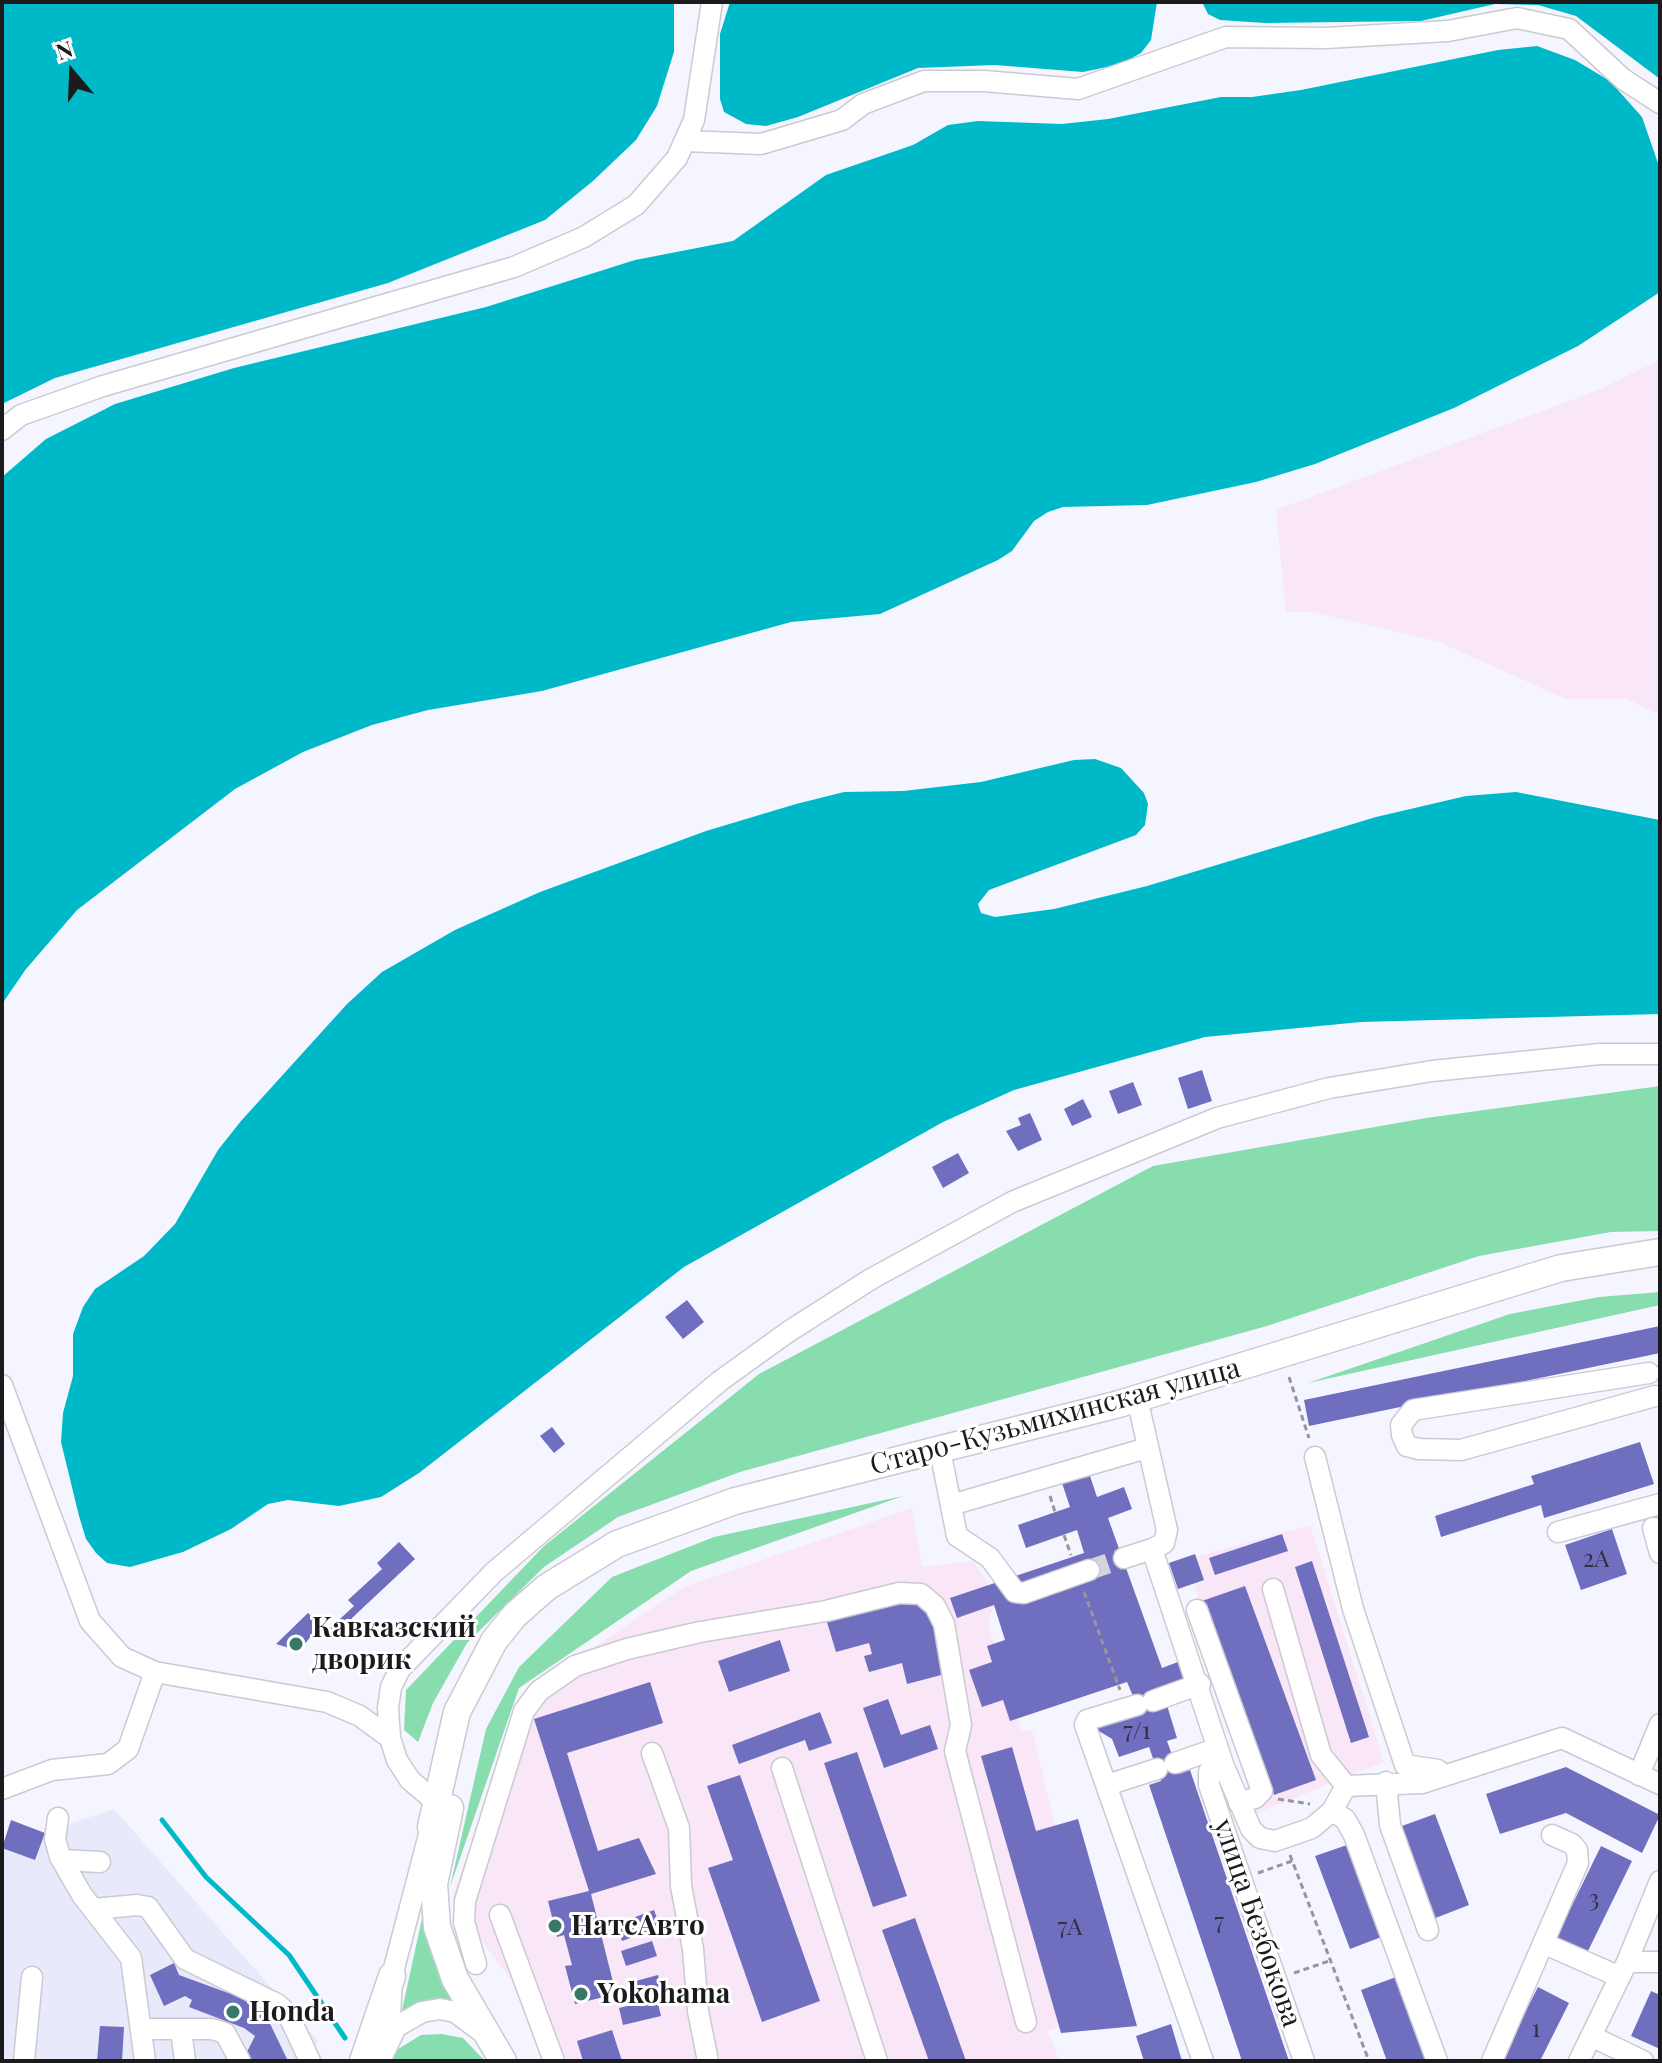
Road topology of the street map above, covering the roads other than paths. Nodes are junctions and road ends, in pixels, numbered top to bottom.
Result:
1 (712, 2) edge
2 (1660, 103) edge
3 (685, 141) junction
4 (2, 430) edge
5 (1660, 1054) edge
6 (1660, 1252) edge
7 (1655, 1372) edge
8 (2, 1385) edge
9 (1137, 1398) junction
10 (1658, 1404) edge
11 (1147, 1448) junction
12 (940, 1450) junction
13 (1315, 1457) road end
14 (1660, 1504) edge
15 (951, 1505) junction
16 (1653, 1528) dead end
17 (1558, 1532) dead end
18 (1152, 1549) junction
19 (1660, 1553) edge
20 (1124, 1558) tunnel mouth
21 (1084, 1572) tunnel mouth
22 (1273, 1589) dead end
23 (1197, 1610) dead end
24 (155, 1672) junction
25 (1200, 1684) junction
26 (1660, 1724) edge
27 (390, 1738) junction
28 (652, 1753) dead end
29 (1221, 1756) junction
30 (782, 1768) dead end
31 (1639, 1775) junction
32 (1444, 1776) junction
33 (1386, 1782) junction
34 (1660, 1784) edge
35 (1107, 1785) junction
36 (1346, 1786) junction
37 (2, 1789) edge
38 (1239, 1803) junction
39 (1332, 1811) junction
40 (439, 1814) junction
41 (58, 1818) dead end
42 (1552, 1835) dead end
43 (62, 1860) junction
44 (100, 1862) dead end
45 (1660, 1881) edge
46 (94, 1909) junction
47 (500, 1915) dead end
48 (1428, 1930) dead end
49 (1545, 1944) junction
50 (513, 1956) junction
51 (446, 1957) junction
52 (1660, 1962) edge
53 (476, 1964) junction
54 (1624, 1969) junction
55 (392, 1976) junction
56 (32, 1977) dead end
57 (460, 1990) junction
58 (1026, 2022) dead end
59 (141, 2029) junction
60 (181, 2030) junction
61 (1591, 2036) junction
62 (389, 2039) junction
63 (498, 2052) edge
64 (24, 2061) edge
65 (145, 2061) edge
66 (185, 2061) edge
67 (240, 2061) edge
68 (310, 2061) edge
69 (363, 2061) edge
70 (380, 2061) edge
71 (554, 2061) edge
72 (708, 2061) edge
73 (877, 2061) edge
74 (1203, 2061) edge
75 (1304, 2061) edge
76 (1437, 2061) edge
77 (1492, 2061) edge
78 (1579, 2061) edge
79 (1643, 2061) edge

1 - 3 street
2 - 3 street
3 - 4 street
5 - 27 street
6 - 9 main road, Старо-Кузьмихинская улица
7 - 10 street
7 - 10 street
8 - 24 street
9 - 11 street
9 - 12 main road, Старо-Кузьмихинская улица
11 - 15 street
11 - 18 street
12 - 15 street
12 - 40 main road, Старо-Кузьмихинская улица
13 - 32 street
14 - 17 street
15 - 21 street
16 - 19 street
18 - 20 street
18 - 25 street
22 - 36 street
23 - 38 street
24 - 27 street
24 - 37 street
25 - 29 street
25 - 35 street
26 - 31 street
27 - 40 street
28 - 72 street
29 - 35 street
29 - 38 street
29 - 75 street, улица Безбокова
30 - 73 street
31 - 32 street
31 - 34 street
32 - 33 street
33 - 36 street
33 - 48 street
35 - 74 street
36 - 39 street
38 - 39 street
39 - 76 street
40 - 51 main road, Старо-Кузьмихинская улица
40 - 55 street, Старо-Кузьмихинская улица
41 - 43 street
42 - 49 street
43 - 44 street
43 - 46 street
45 - 54 street
46 - 59 street
46 - 68 street
47 - 50 street
49 - 54 street
49 - 77 street
50 - 53 street
50 - 71 street
51 - 53 street
51 - 57 main road, Старо-Кузьмихинская улица
52 - 54 street
53 - 57 street
53 - 58 street
54 - 61 street
55 - 62 street, Старо-Кузьмихинская улица
55 - 69 main road, Старо-Кузьмихинская улица
56 - 64 street
57 - 63 main road, Старо-Кузьмихинская улица
59 - 60 street
59 - 65 street
60 - 66 street
60 - 67 street
61 - 78 street
61 - 79 street
62 - 63 street
62 - 70 street

